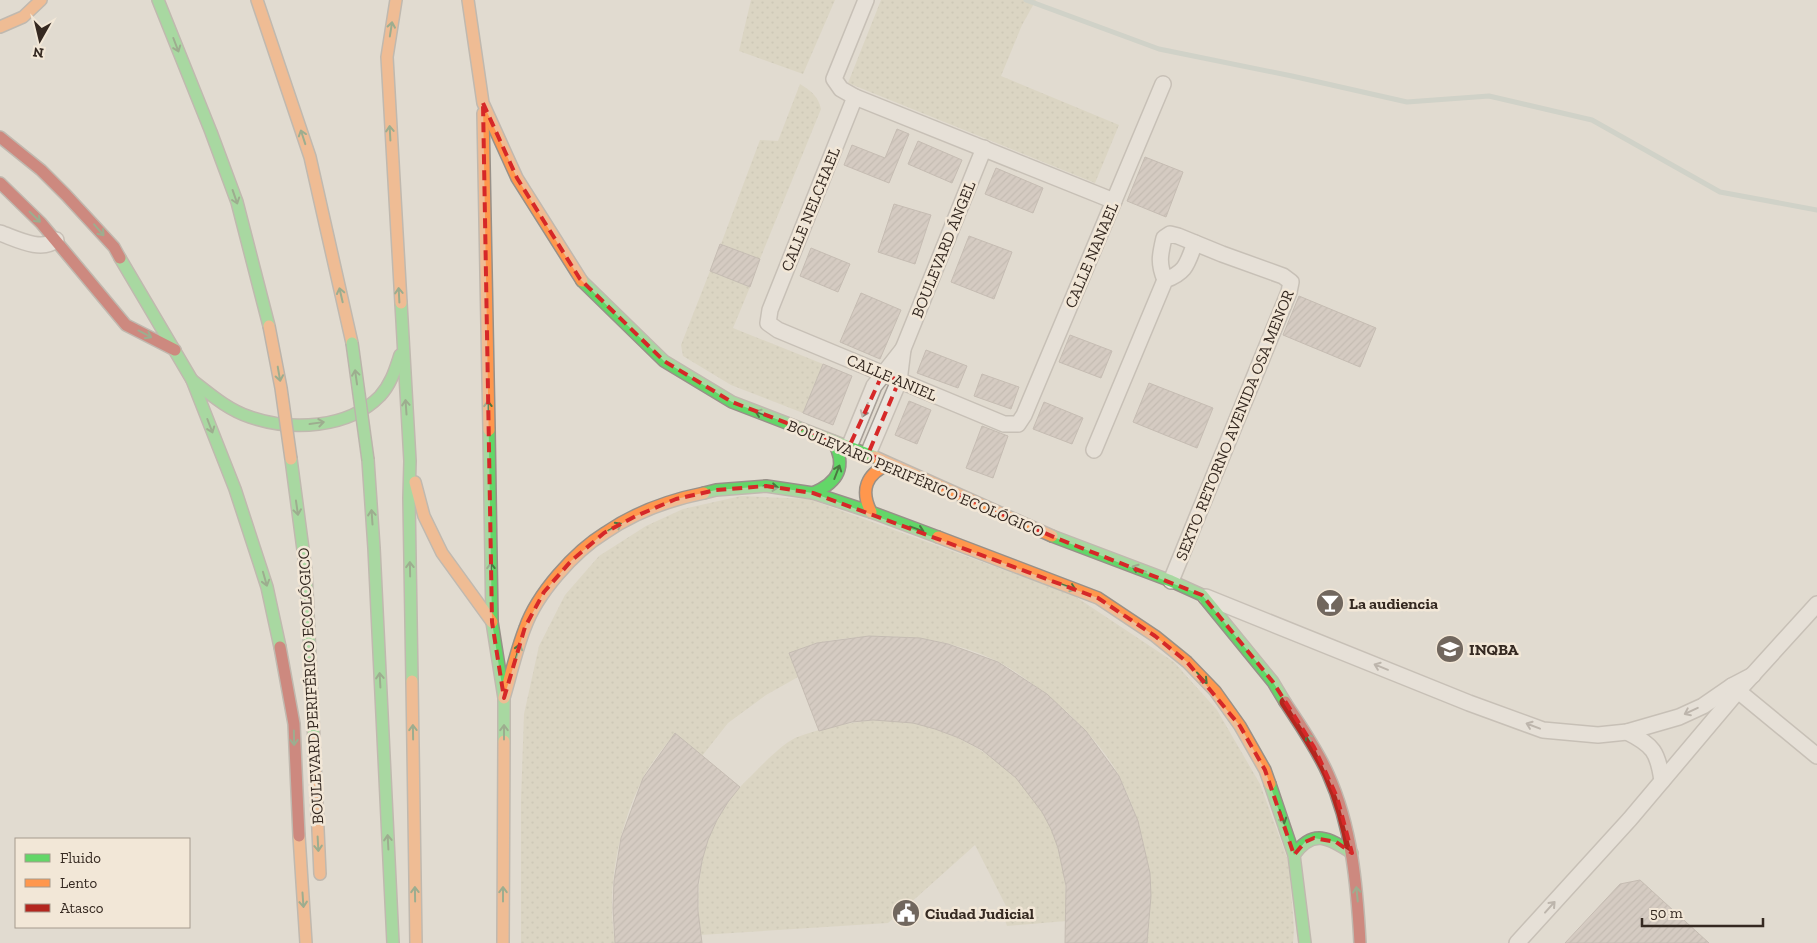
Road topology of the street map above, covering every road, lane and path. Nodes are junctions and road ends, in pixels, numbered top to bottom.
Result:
1 (41, 0) edge
2 (158, 0) edge
3 (257, 0) edge
4 (396, 0) edge
5 (468, 0) edge
6 (866, 0) edge
7 (0, 27) edge
8 (1164, 84) dead end
9 (855, 96) junction
10 (483, 103) junction
11 (0, 136) edge
12 (984, 148) junction
13 (2, 189) edge
14 (1114, 201) junction
15 (0, 233) edge
16 (56, 240) junction
17 (1195, 243) junction
18 (1165, 280) junction
19 (768, 323) joint
20 (402, 344) junction
21 (903, 349) junction
22 (175, 350) junction
23 (883, 373) junction
24 (192, 380) junction
25 (899, 381) junction
26 (1018, 424) joint
27 (833, 441) junction
28 (849, 447) junction
29 (1094, 450) dead end
30 (868, 454) junction
31 (410, 462) junction
32 (890, 464) junction
33 (813, 493) junction
34 (871, 512) junction
35 (1171, 581) junction
36 (1202, 595) junction
37 (1817, 604) edge
38 (492, 622) junction
39 (1735, 689) junction
40 (504, 698) junction
41 (1627, 732) junction
42 (1817, 756) edge
43 (1662, 781) junction
44 (1352, 853) junction
45 (1294, 855) junction
46 (320, 884) dead end
47 (306, 943) edge
48 (393, 943) edge
49 (416, 943) edge
50 (503, 943) edge
51 (1305, 943) edge
52 (1360, 943) edge
53 (1517, 943) edge

1 - 7 main road
2 -> 46 main road, BOULEVARD PERIFÉRICO ECOLÓGICO, bridge
48 -> 3 main road, bridge
20 -> 4 main road
5 - 10 main road, BOULEVARD PERIFÉRICO ECOLÓGICO
6 - 9 street
8 - 14 street, CALLE NANAEL
9 - 12 street
9 - 19 street, CALLE NELCHAEL
27 -> 10 main road, BOULEVARD PERIFÉRICO ECOLÓGICO
38 -> 10 main road
11 -> 22 main road
12 - 14 street
12 - 21 street, BOULEVARD ÁNGEL
13 -> 16 main road
14 - 26 street, CALLE NANAEL
15 - 16 street
16 -> 22 main road
17 - 18 street
17 - 18 street, SEXTO RETORNO AVENIDA OSA MENOR
17 - 35 street, SEXTO RETORNO AVENIDA OSA MENOR
18 - 29 street
19 - 23 street, CALLE ANIEL
24 -> 20 main road
31 -> 20 main road
21 - 23 street, BOULEVARD ÁNGEL
21 - 25 street, BOULEVARD ÁNGEL
22 - 24 main road
23 - 25 street, CALLE ANIEL
23 -> 28 street, BOULEVARD ÁNGEL
24 -> 47 main road
25 - 26 street, CALLE ANIEL
25 - 30 street, BOULEVARD ÁNGEL
27 - 28 main road, BOULEVARD PERIFÉRICO ECOLÓGICO
33 -> 27 main road
28 - 30 main road, BOULEVARD PERIFÉRICO ECOLÓGICO
30 - 32 main road, BOULEVARD PERIFÉRICO ECOLÓGICO
31 - 38 main road
49 -> 31 main road
32 - 34 main road
35 -> 32 main road, BOULEVARD PERIFÉRICO ECOLÓGICO
33 - 34 main road
40 -> 33 main road
34 -> 45 main road
35 - 36 main road, BOULEVARD PERIFÉRICO ECOLÓGICO
41 -> 36 street
44 -> 36 main road, BOULEVARD PERIFÉRICO ECOLÓGICO
37 - 39 street
38 - 40 main road
39 -> 41 street
39 - 42 street
39 - 43 street
50 -> 40 main road
41 - 43 street
53 -> 43 street
44 - 45 main road
52 -> 44 main road, BOULEVARD PERIFÉRICO ECOLÓGICO
45 - 51 main road

